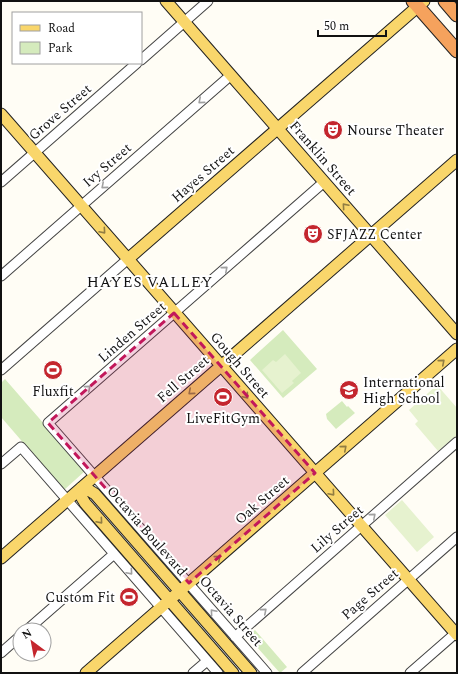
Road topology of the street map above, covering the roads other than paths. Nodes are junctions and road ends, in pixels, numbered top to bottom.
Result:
1 (166, 1) edge
2 (208, 1) edge
3 (445, 1) edge
4 (419, 3) edge
5 (457, 15) edge
6 (184, 22) junction
7 (457, 52) edge
8 (142, 59) edge
9 (136, 64) edge
10 (231, 75) junction
11 (1, 114) edge
12 (278, 129) junction
13 (34, 153) junction
14 (457, 160) edge
15 (1, 182) edge
16 (324, 182) junction
17 (81, 206) junction
18 (371, 236) junction
19 (128, 259) junction
20 (1, 276) edge
21 (174, 313) junction
22 (457, 334) edge
23 (457, 349) edge
24 (221, 366) junction
25 (1, 370) edge
26 (48, 423) joint
27 (457, 442) edge
28 (1, 464) edge
29 (315, 473) junction
30 (95, 476) junction
31 (81, 488) junction
32 (67, 500) junction
33 (361, 526) junction
34 (457, 537) edge
35 (114, 554) junction
36 (1, 558) edge
37 (408, 580) junction
38 (189, 583) junction
39 (180, 591) junction
40 (170, 600) junction
41 (161, 608) junction
42 (36, 622) edge
43 (456, 634) edge
44 (235, 636) junction
45 (12, 643) edge
46 (1, 653) edge
47 (207, 661) junction
48 (86, 673) edge
49 (193, 673) edge
50 (218, 673) edge
51 (233, 673) edge
52 (251, 673) edge
53 (267, 673) edge
54 (302, 673) edge
55 (410, 673) edge

1 - 6 main road, Franklin Street
2 - 6 street
3 - 5 highway
4 - 7 highway
4 - 12 main road, Hayes Street
6 - 8 street
6 - 10 main road, Franklin Street
9 - 13 street, Grove Street
10 - 12 main road, Franklin Street
10 -> 17 street, Ivy Street
11 - 13 main road, Gough Street
12 - 16 main road, Franklin Street
12 - 19 main road, Hayes Street
13 - 15 street, Grove Street
13 - 17 main road, Gough Street
14 - 18 main road, Fell Street
18 -> 16 main road, Franklin Street
21 -> 16 street, Linden Street
17 -> 19 main road, Gough Street
17 - 20 street, Ivy Street
18 - 22 main road, Franklin Street
18 - 24 main road, Fell Street
19 - 21 main road, Gough Street
19 - 25 street, Hayes Street
21 - 24 main road, Gough Street
26 -> 21 street, Linden Street
29 -> 23 main road, Oak Street
24 -> 29 main road, Gough Street
24 -> 30 main road, Fell Street
26 - 30 street, Octavia Street
33 -> 27 street, Lily Street
28 - 32 street
29 -> 33 main road, Gough Street
38 -> 29 main road, Oak Street
30 - 31 main road, Fell Street
30 - 38 street, Octavia Street
31 - 32 main road, Fell Street
31 - 39 main road, Octavia Boulevard
31 -> 40 main road, Octavia Boulevard
32 - 35 street
32 - 36 main road, Fell Street
33 - 37 main road, Gough Street
44 -> 33 street, Lily Street
34 - 37 street, Page Street
35 -> 41 street
35 - 42 street
37 - 43 main road, Gough Street
37 - 54 street, Page Street
38 - 39 main road, Oak Street
44 -> 38 street, Octavia Street
39 - 40 main road, Oak Street
39 - 52 main road, Octavia Boulevard
40 - 41 main road, Oak Street
40 - 51 main road, Octavia Boulevard
41 - 47 street
41 - 48 main road, Oak Street
43 - 55 street
44 - 53 street, Octavia Street
45 - 46 street
47 - 49 street
47 - 50 street

